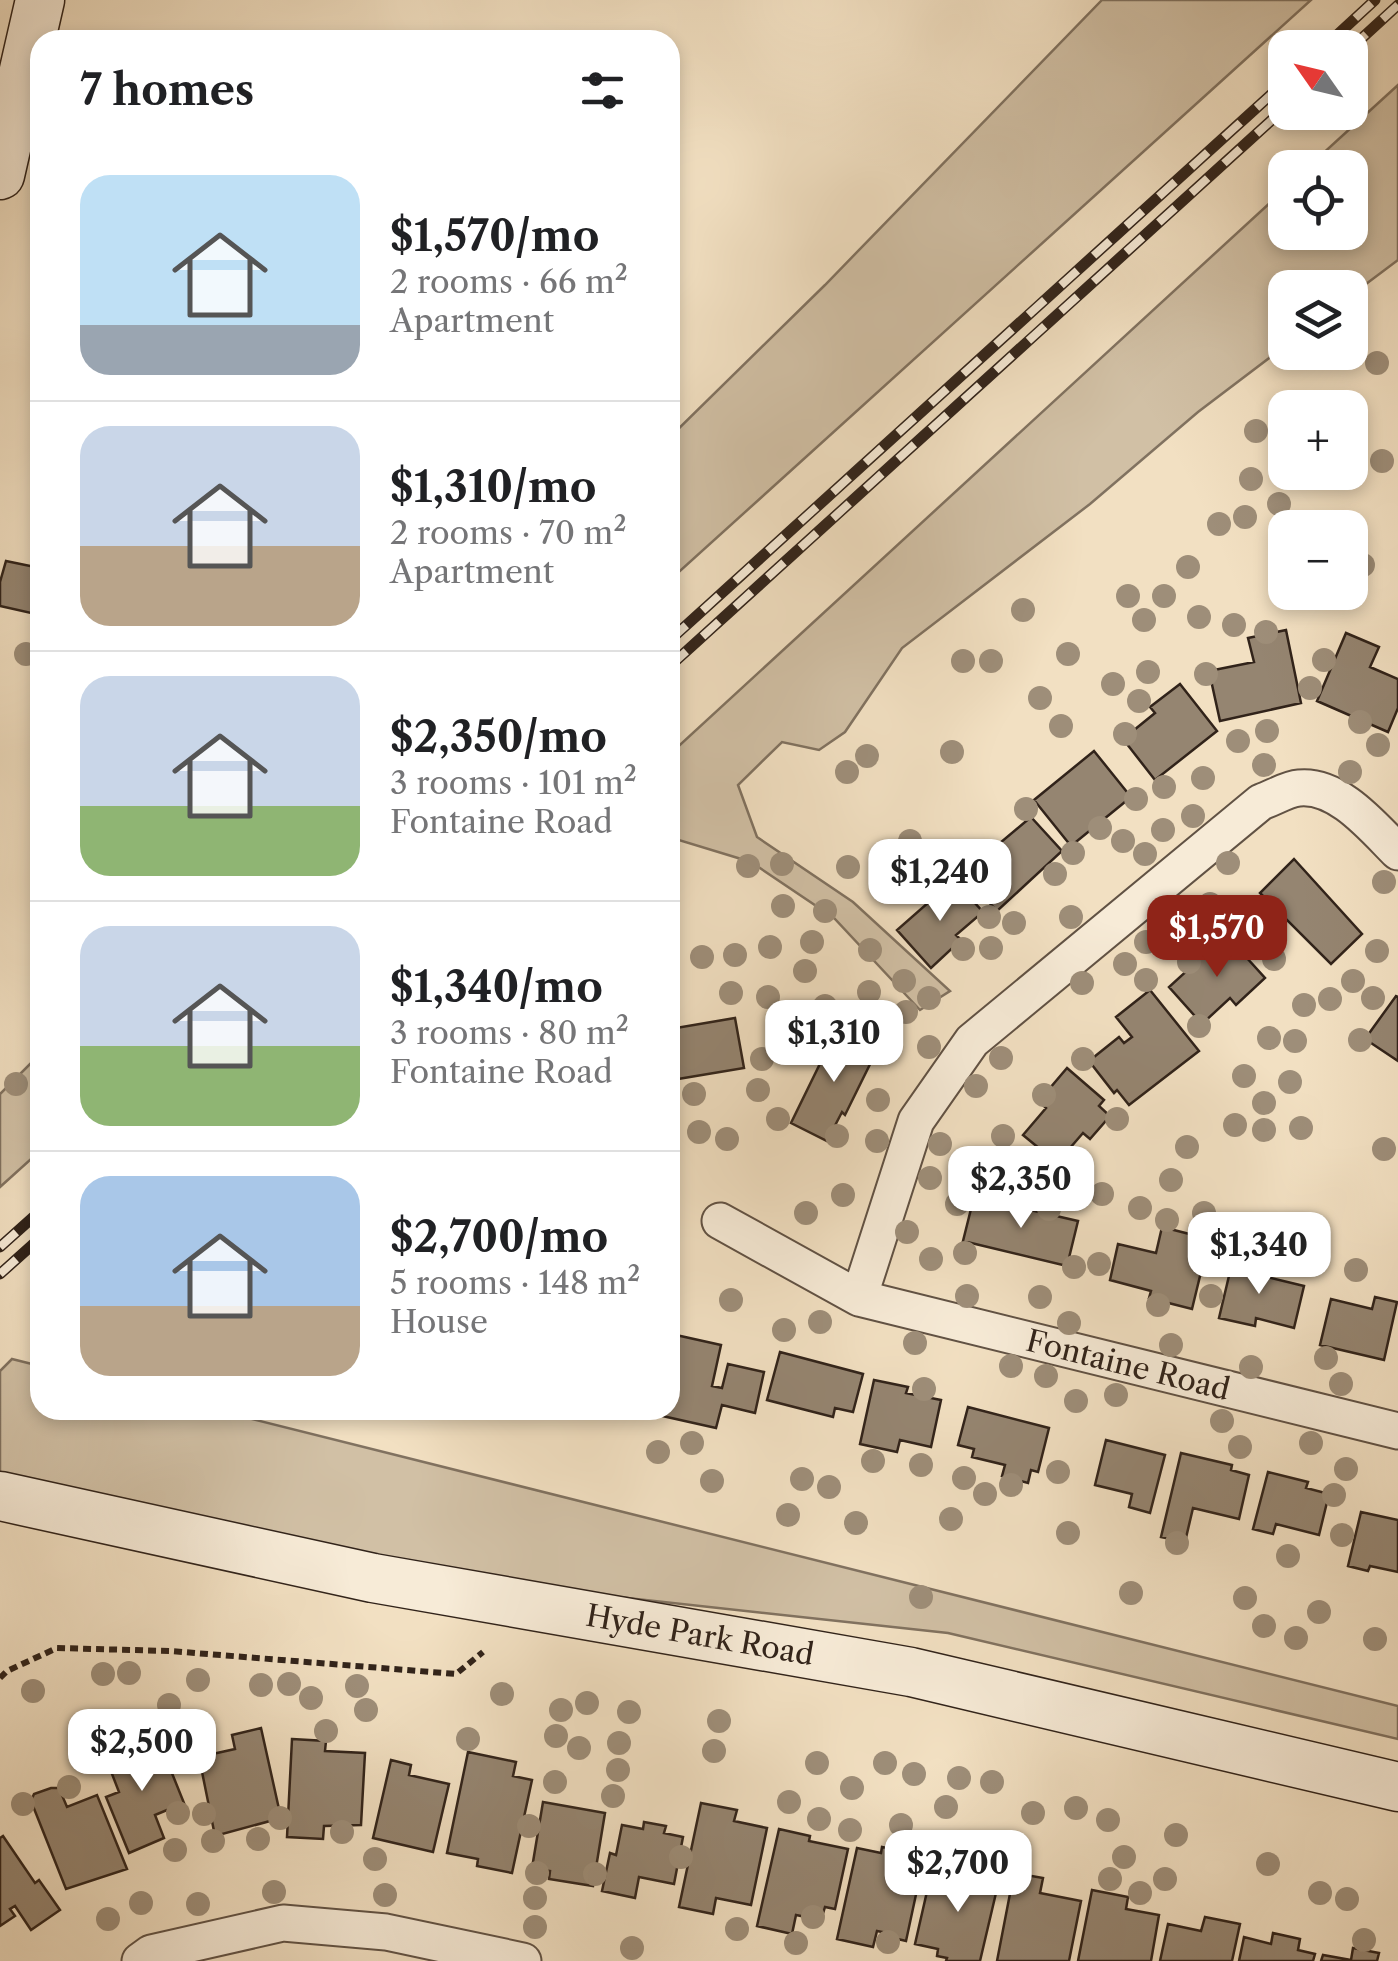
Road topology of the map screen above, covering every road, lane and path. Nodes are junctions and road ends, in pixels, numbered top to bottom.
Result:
1 (40, 0) edge
2 (33, 30) edge
3 (30, 44) edge
4 (0, 175) edge
5 (1398, 852) edge
6 (720, 1222) dead end
7 (858, 1298) junction
8 (1398, 1431) edge
9 (0, 1496) edge
10 (483, 1652) dead end
11 (0, 1678) edge
12 (1398, 1787) edge
13 (140, 1961) edge
14 (523, 1961) edge

1 - 2 main road
3 - 4 main road
5 - 7 street
6 - 7 street, Fontaine Road
7 - 8 street, Fontaine Road
9 - 12 main road, Hyde Park Road
10 - 11 path
13 - 14 street

